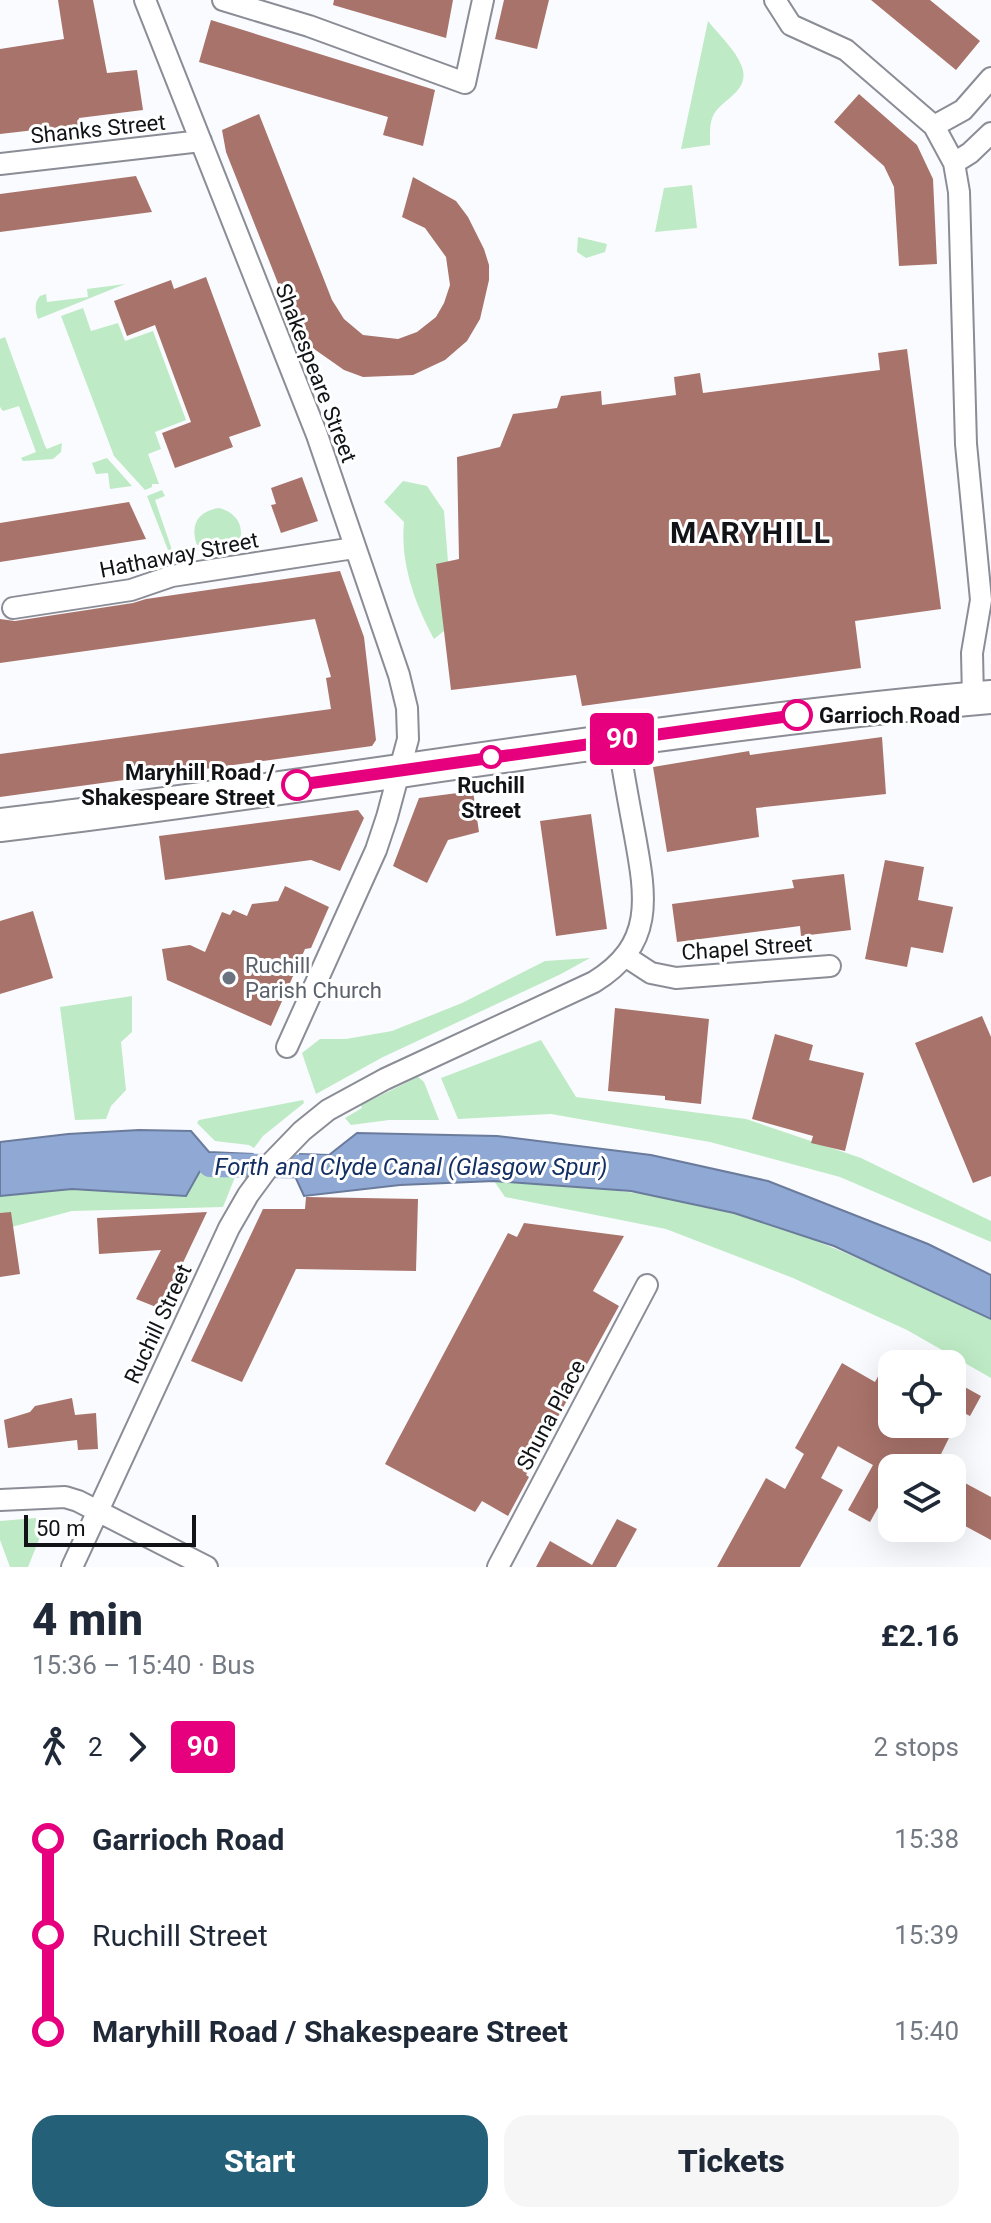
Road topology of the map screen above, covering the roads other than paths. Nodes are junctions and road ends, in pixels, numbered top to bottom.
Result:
1 (145, 0) edge
2 (223, 0) edge
3 (483, 0) edge
4 (775, 0) edge
5 (991, 78) edge
6 (934, 126) junction
7 (991, 133) edge
8 (201, 141) junction
9 (954, 163) junction
10 (0, 164) edge
11 (354, 548) junction
12 (986, 607) edge
13 (13, 608) dead end
14 (982, 697) edge
15 (618, 739) junction
16 (400, 770) junction
17 (0, 825) edge
18 (625, 956) junction
19 (830, 966) dead end
20 (287, 1047) dead end
21 (647, 1285) dead end
22 (0, 1500) edge
23 (99, 1510) junction
24 (72, 1567) edge
25 (207, 1567) edge
26 (498, 1567) edge

1 - 8 street, Shakespeare Street
2 - 3 street
4 - 6 street
5 - 6 street
6 - 9 street
7 - 9 street
8 - 10 street, Shanks Street
8 - 11 street, Shakespeare Street
9 - 12 street
11 - 13 street, Hathaway Street
11 - 16 street, Shakespeare Street
12 - 14 street
14 - 15 main road
15 - 16 main road
15 - 18 street, Ruchill Street
16 - 17 main road
16 - 20 street, Shakespeare Street
18 - 19 street, Chapel Street
18 - 23 street, Ruchill Street
21 - 26 street, Shuna Place
22 - 23 street
23 - 24 street, Ruchill Street
23 - 25 street

